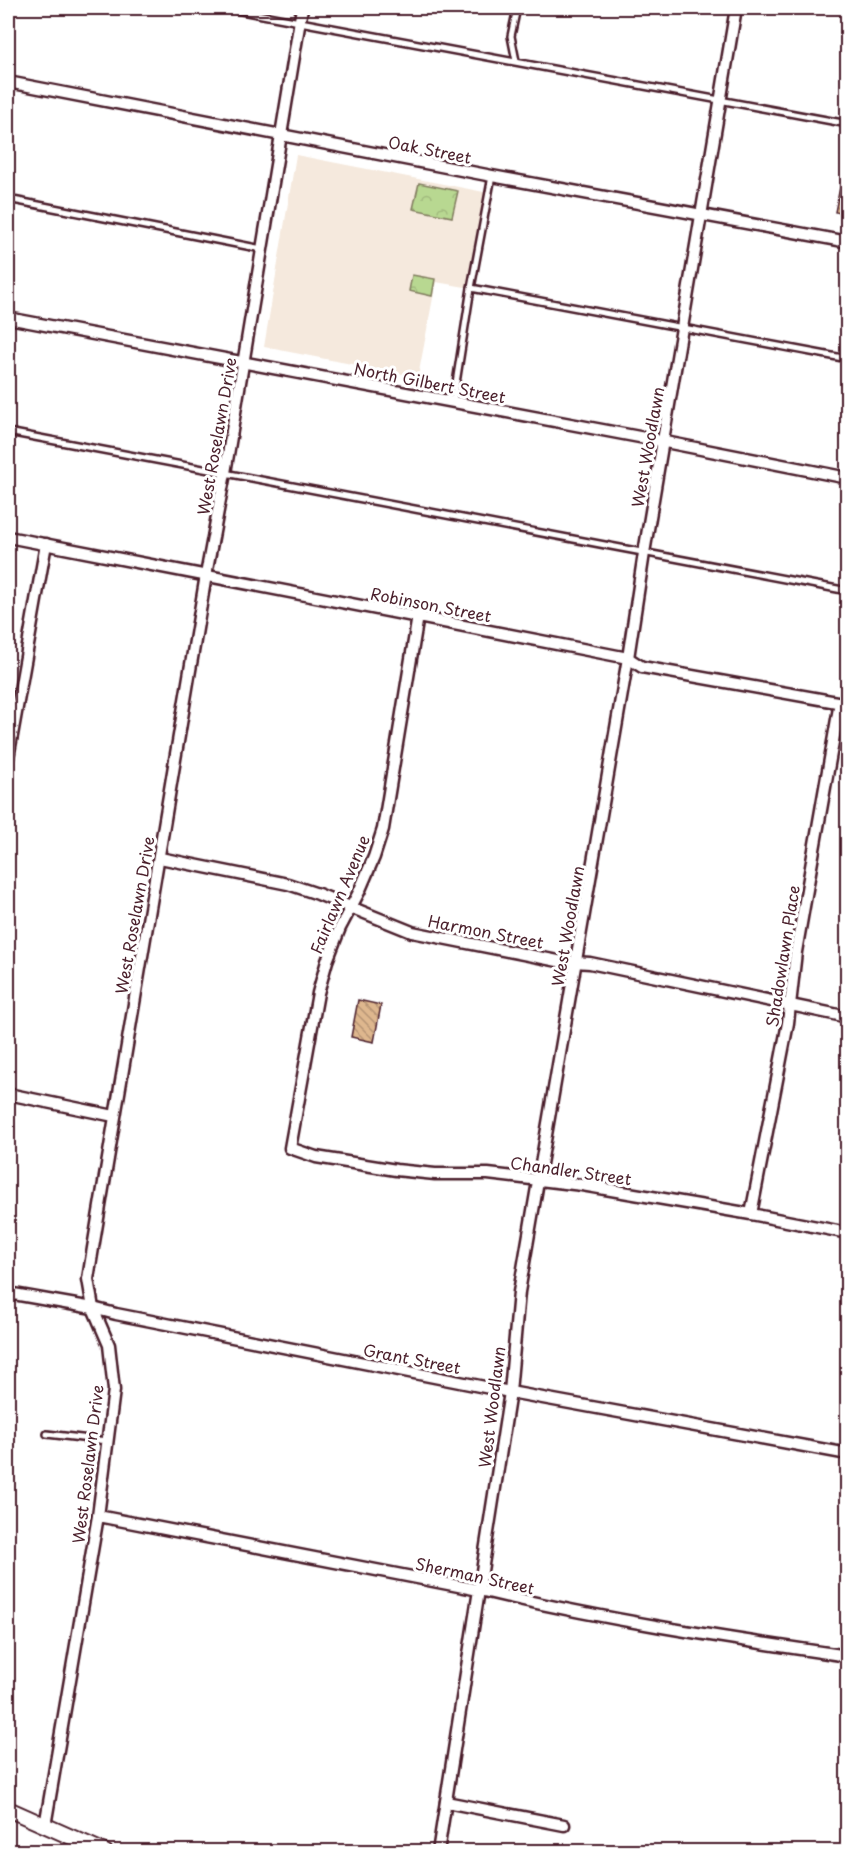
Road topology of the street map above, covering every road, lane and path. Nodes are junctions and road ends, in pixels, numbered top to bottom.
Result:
1 (225, 8) edge
2 (302, 8) edge
3 (517, 8) edge
4 (736, 8) edge
5 (300, 23) junction
6 (516, 61) junction
7 (8, 82) edge
8 (720, 99) junction
9 (848, 124) edge
10 (282, 135) junction
11 (492, 176) junction
12 (8, 199) edge
13 (700, 215) junction
14 (848, 242) edge
15 (262, 249) junction
16 (471, 288) junction
17 (8, 318) edge
18 (682, 328) junction
19 (848, 359) edge
20 (244, 363) junction
21 (453, 402) junction
22 (8, 432) edge
23 (664, 442) junction
24 (225, 473) junction
25 (848, 478) edge
26 (8, 537) edge
27 (46, 544) junction
28 (644, 553) junction
29 (206, 575) junction
30 (848, 591) edge
31 (418, 616) junction
32 (628, 658) junction
33 (844, 703) edge
34 (8, 758) edge
35 (160, 858) junction
36 (350, 908) junction
37 (576, 962) junction
38 (790, 1005) junction
39 (848, 1017) edge
40 (8, 1094) edge
41 (114, 1116) junction
42 (291, 1148) joint
43 (537, 1179) junction
44 (751, 1214) junction
45 (848, 1233) edge
46 (8, 1293) edge
47 (93, 1308) junction
48 (510, 1392) junction
49 (47, 1434) dead end
50 (107, 1441) junction
51 (848, 1454) edge
52 (98, 1516) junction
53 (479, 1590) junction
54 (848, 1656) edge
55 (446, 1802) junction
56 (8, 1809) edge
57 (564, 1825) dead end
58 (45, 1826) junction
59 (105, 1851) edge
60 (438, 1851) edge

1 - 5 lane
2 - 5 street, West Roselawn Drive
3 - 6 lane
4 - 8 street, West Woodlawn
5 - 6 lane
5 - 10 street, West Roselawn Drive
6 - 8 lane
7 - 10 street, Oak Street
8 - 9 lane
8 - 13 street, West Woodlawn
10 - 11 street, Oak Street
10 - 15 street, West Roselawn Drive
11 - 13 street, Oak Street
11 - 16 lane
12 - 15 lane
13 - 14 street, Oak Street
13 - 18 street, West Woodlawn
15 - 20 street, West Roselawn Drive
16 - 18 lane
16 - 21 lane
17 - 20 street, North Gilbert Street
18 - 19 lane
18 - 23 street, West Woodlawn
20 - 21 street, North Gilbert Street
20 - 24 street, West Roselawn Drive
21 - 23 street, North Gilbert Street
22 - 24 lane
23 - 25 street, North Gilbert Street
23 - 28 street, West Woodlawn
24 - 28 lane
24 - 29 street, West Roselawn Drive
26 - 27 street, Robinson Street
27 - 29 street, Robinson Street
27 - 34 street
28 - 30 lane
28 - 32 street, West Woodlawn
29 - 31 street, Robinson Street
29 - 35 street, West Roselawn Drive
31 - 32 street, Robinson Street
31 - 36 street, Fairlawn Avenue
32 - 33 street, Robinson Street
32 - 37 street, West Woodlawn
33 - 38 street, Shadowlawn Place
35 - 36 street, Harmon Street
35 - 41 street, West Roselawn Drive
36 - 37 street, Harmon Street
36 - 42 street, Fairlawn Avenue
37 - 38 street, Harmon Street
37 - 43 street, West Woodlawn
38 - 39 street, Harmon Street
38 - 44 street, Shadowlawn Place
40 - 41 street
41 - 47 street, West Roselawn Drive
42 - 43 street, Chandler Street
43 - 44 street, Chandler Street
43 - 48 street, West Woodlawn
44 - 45 street, Chandler Street
46 - 47 street, Grant Street
47 - 48 street, Grant Street
47 - 50 street, West Roselawn Drive
48 - 51 street, Grant Street
48 - 53 street, West Woodlawn
49 - 50 lane
50 - 52 street, West Roselawn Drive
52 - 53 street, Sherman Street
52 - 58 street, West Roselawn Drive
53 - 54 street, Sherman Street
53 - 55 street, West Woodlawn
55 - 57 street
55 - 60 street, West Woodlawn
56 - 58 street
58 - 59 street

